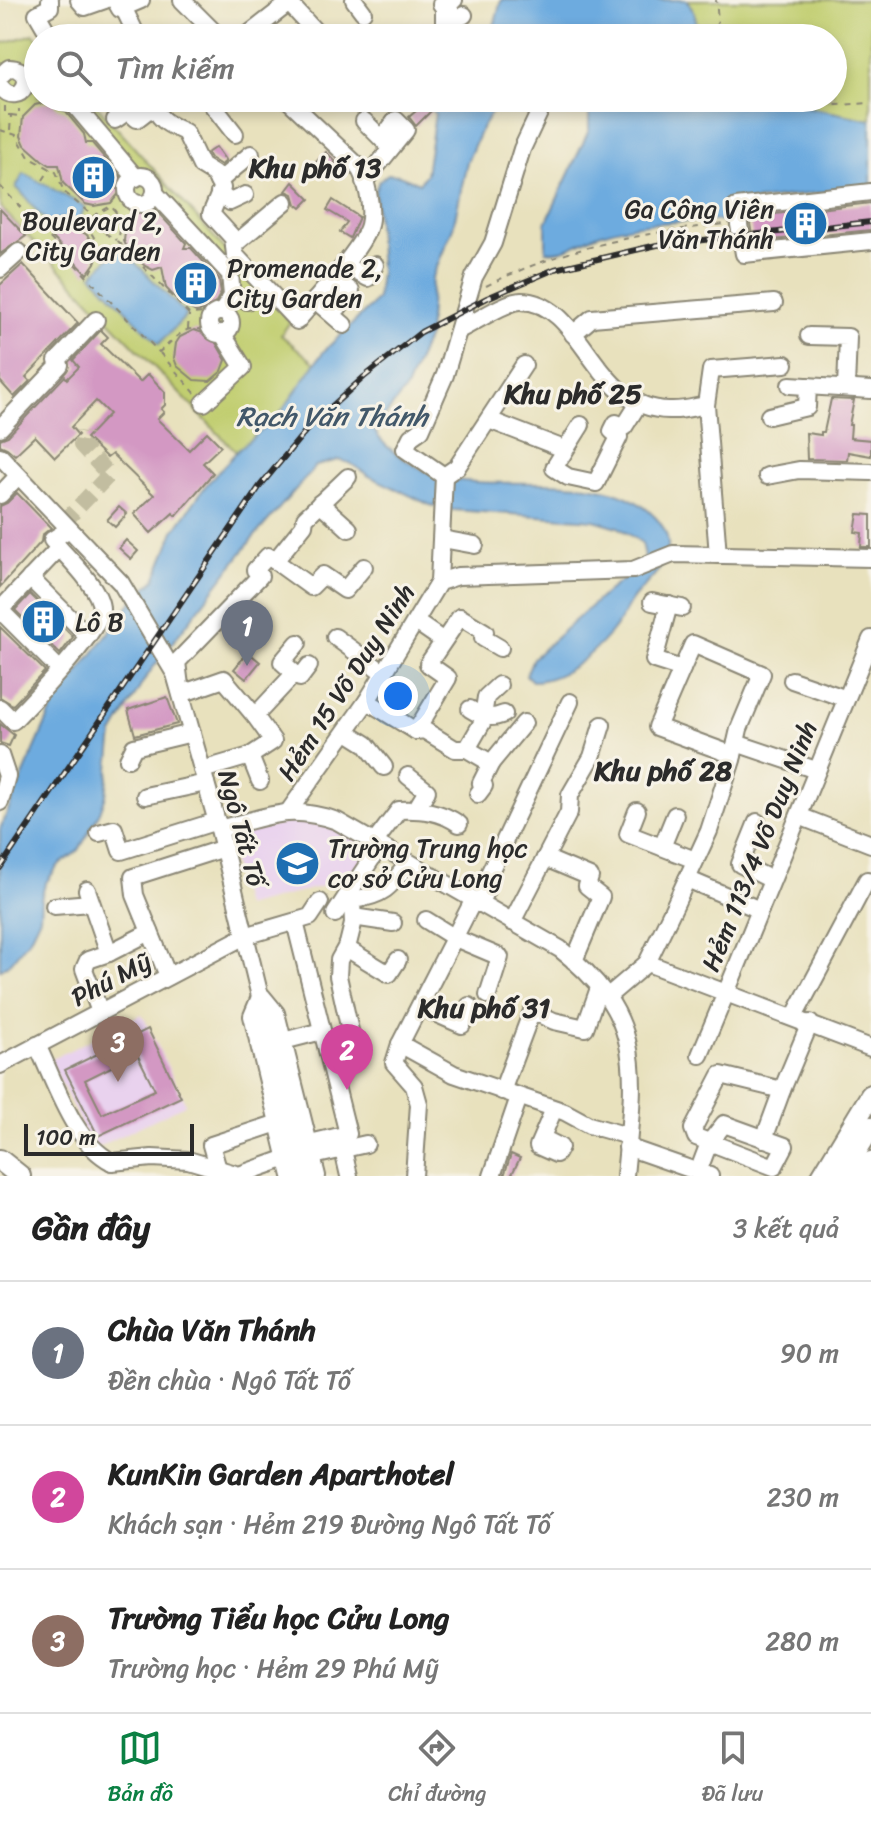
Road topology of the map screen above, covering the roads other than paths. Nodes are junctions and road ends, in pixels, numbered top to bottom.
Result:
1 (50, 0) edge
2 (79, 0) edge
3 (105, 0) edge
4 (141, 0) edge
5 (182, 0) edge
6 (289, 1) edge
7 (445, 2) edge
8 (120, 5) edge
9 (464, 15) dead end
10 (43, 24) edge
11 (130, 24) edge
12 (206, 24) edge
13 (261, 24) edge
14 (309, 24) edge
15 (444, 24) edge
16 (24, 74) edge
17 (0, 76) edge
18 (24, 90) edge
19 (2, 92) edge
20 (79, 112) edge
21 (127, 112) edge
22 (129, 112) edge
23 (144, 112) edge
24 (156, 112) edge
25 (218, 112) edge
26 (301, 112) edge
27 (539, 112) edge
28 (115, 120) dead end
29 (364, 121) dead end
30 (235, 134) dead end
31 (251, 154) dead end
32 (364, 182) junction
33 (219, 188) junction
34 (871, 192) edge
35 (245, 195) dead end
36 (285, 202) dead end
37 (871, 241) edge
38 (234, 245) junction
39 (19, 252) dead end
40 (375, 265) dead end
41 (0, 269) edge
42 (338, 271) junction
43 (315, 300) junction
44 (774, 303) dead end
45 (338, 308) dead end
46 (96, 320) dead end
47 (344, 325) dead end
48 (459, 330) junction
49 (573, 334) junction
50 (809, 336) dead end
51 (785, 364) dead end
52 (524, 365) dead end
53 (790, 385) dead end
54 (808, 386) junction
55 (846, 388) junction
56 (871, 390) edge
57 (204, 403) road end
58 (639, 403) junction
59 (706, 405) junction
60 (769, 416) dead end
61 (489, 420) junction
62 (581, 425) dead end
63 (0, 428) edge
64 (564, 449) junction
65 (0, 456) edge
66 (871, 472) edge
67 (18, 476) junction
68 (444, 476) junction
69 (767, 476) dead end
70 (348, 477) dead end
71 (0, 495) edge
72 (320, 503) junction
73 (69, 529) junction
74 (349, 529) dead end
75 (442, 539) junction
76 (55, 544) junction
77 (475, 545) dead end
78 (718, 555) junction
79 (871, 558) edge
80 (275, 561) junction
81 (364, 567) dead end
82 (30, 578) junction
83 (439, 582) junction
84 (0, 597) edge
85 (668, 605) dead end
86 (0, 610) edge
87 (416, 622) junction
88 (88, 636) junction
89 (335, 637) dead end
90 (871, 639) edge
91 (442, 640) junction
92 (298, 643) dead end
93 (500, 648) dead end
94 (866, 658) edge
95 (59, 669) junction
96 (682, 669) junction
97 (384, 673) junction
98 (792, 680) dead end
99 (499, 685) dead end
100 (181, 694) junction
101 (844, 698) junction
102 (367, 701) junction
103 (570, 702) dead end
104 (0, 708) edge
105 (477, 713) junction
106 (504, 714) dead end
107 (255, 716) junction
108 (524, 723) dead end
109 (602, 725) dead end
110 (416, 731) junction
111 (347, 732) junction
112 (192, 733) junction
113 (467, 749) junction
114 (734, 749) junction
115 (0, 755) edge
116 (250, 756) junction
117 (128, 759) dead end
118 (491, 763) junction
119 (384, 767) dead end
120 (816, 770) junction
121 (204, 776) junction
122 (408, 776) dead end
123 (260, 781) dead end
124 (478, 794) dead end
125 (145, 796) dead end
126 (0, 802) edge
127 (416, 809) junction
128 (289, 811) junction
129 (637, 811) dead end
130 (675, 815) dead end
131 (799, 816) junction
132 (757, 822) dead end
133 (459, 824) dead end
134 (218, 825) junction
135 (99, 833) dead end
136 (377, 844) junction
137 (871, 844) edge
138 (662, 847) junction
139 (224, 848) junction
140 (545, 858) junction
141 (695, 860) junction
142 (408, 863) junction
143 (687, 879) junction
144 (772, 880) junction
145 (867, 880) dead end
146 (320, 902) dead end
147 (352, 902) junction
148 (476, 902) junction
149 (54, 906) dead end
150 (760, 910) junction
151 (335, 914) dead end
152 (426, 920) dead end
153 (295, 922) junction
154 (512, 922) junction
155 (393, 923) dead end
156 (150, 932) junction
157 (245, 936) junction
158 (455, 938) junction
159 (346, 948) junction
160 (109, 953) junction
161 (398, 960) dead end
162 (574, 961) junction
163 (647, 963) junction
164 (168, 976) junction
165 (603, 993) junction
166 (726, 993) junction
167 (261, 995) junction
168 (488, 995) dead end
169 (469, 1006) dead end
170 (421, 1007) junction
171 (100, 1012) junction
172 (802, 1020) junction
173 (322, 1031) junction
174 (283, 1041) junction
175 (400, 1044) junction
176 (37, 1045) junction
177 (871, 1048) edge
178 (354, 1049) dead end
179 (700, 1055) dead end
180 (0, 1065) edge
181 (782, 1090) junction
182 (502, 1091) junction
183 (871, 1095) edge
184 (519, 1097) junction
185 (554, 1109) junction
186 (278, 1123) junction
187 (869, 1130) edge
188 (542, 1138) dead end
189 (764, 1139) junction
190 (628, 1141) junction
191 (709, 1143) junction
192 (366, 1144) dead end
193 (311, 1150) junction
194 (343, 1150) junction
195 (287, 1158) junction
196 (0, 1160) edge
197 (871, 1162) edge
198 (108, 1169) edge
199 (218, 1169) junction
200 (417, 1173) edge
201 (704, 1174) edge
202 (20, 1176) edge
203 (291, 1176) edge
204 (304, 1176) edge
205 (317, 1176) edge
206 (349, 1176) edge
207 (492, 1176) edge
208 (625, 1176) edge
209 (822, 1176) edge
210 (841, 1176) edge
211 (862, 1176) edge

1 - 10 street
2 - 3 street
4 - 8 street
5 - 12 street
6 - 13 street
6 - 14 street
7 - 9 street
7 - 15 street
8 - 11 street
16 - 17 street
18 - 19 street
20 - 57 street
21 - 28 street
22 - 23 street
24 - 33 street
25 - 30 street
26 - 32 street
27 - 48 street
29 - 32 street
31 - 33 street
32 - 42 street
33 - 35 street
33 - 38 street
34 - 37 street
36 - 38 street
38 - 43 street
39 - 41 street
40 - 42 street
42 - 43 street
42 - 45 street
43 - 47 street
44 - 49 street
46 - 63 street
48 - 49 street
48 - 68 street
49 - 58 street
50 - 55 street
51 - 59 street
52 - 61 street
53 - 54 street
54 - 55 street
54 - 60 street
55 - 56 street
58 - 59 street
58 - 64 street
59 - 78 street
61 - 64 street
61 - 68 street
62 - 64 street
65 - 67 street
66 - 69 street
67 - 71 street
67 - 73 street
68 - 75 street
70 - 72 street
72 - 74 street
72 - 80 street
73 - 76 street
73 - 100 street, Ngô Tất Tố
75 - 77 street
75 - 83 street
76 - 82 street
76 - 84 street
76 - 88 street
78 - 79 street
78 - 83 street, Hẻm 15 Võ Duy Ninh
80 - 81 street
80 - 100 street
82 - 86 street
82 - 88 street
83 - 87 street, Hẻm 15 Võ Duy Ninh
85 - 96 street
86 - 95 street
87 - 91 street
87 - 97 street, Hẻm 15 Võ Duy Ninh
88 - 95 street
89 - 97 street
90 - 94 street, Hẻm 113/4 Võ Duy Ninh
91 - 93 street
91 - 110 street
92 - 107 street
94 - 101 street, Hẻm 113/4 Võ Duy Ninh
95 - 104 street
96 - 114 street
96 - 114 street
97 - 102 street, Hẻm 15 Võ Duy Ninh
98 - 101 street
99 - 105 street
100 - 107 street
100 - 112 street, Ngô Tất Tố
101 - 120 street, Hẻm 113/4 Võ Duy Ninh
102 - 110 street
102 - 111 street, Hẻm 15 Võ Duy Ninh
103 - 148 street
105 - 106 street
105 - 113 street
107 - 116 street
108 - 118 street
109 - 140 street
110 - 113 street
111 - 119 street
111 - 128 street, Hẻm 15 Võ Duy Ninh
112 - 117 street
112 - 121 street, Ngô Tất Tố
113 - 118 street
114 - 120 street
114 - 141 street
115 - 126 street
116 - 121 street
116 - 123 street
118 - 124 street
120 - 131 street, Hẻm 113/4 Võ Duy Ninh
121 - 125 street
121 - 134 street, Ngô Tất Tố
122 - 127 street
127 - 133 street
127 - 136 street
128 - 134 street
128 - 136 street
129 - 138 street
130 - 138 street
131 - 137 street
131 - 144 street, Hẻm 113/4 Võ Duy Ninh
132 - 144 street
134 - 135 street
134 - 139 street, Ngô Tất Tố
136 - 142 street
136 - 147 street
138 - 141 street
139 - 156 street
139 - 157 street, Ngô Tất Tố
140 - 154 street
140 - 162 street
141 - 143 street
142 - 147 street
142 - 148 street
143 - 150 street
143 - 163 street
144 - 150 street, Hẻm 113/4 Võ Duy Ninh
145 - 172 street
146 - 153 street
147 - 151 street
147 - 155 street
147 - 159 street
148 - 154 street
148 - 158 street
149 - 160 street
150 - 166 street, Hẻm 113/4 Võ Duy Ninh
152 - 158 street
153 - 157 street, Phú Mỹ
153 - 173 street
154 - 162 street
156 - 160 street
156 - 164 street
157 - 164 street, Phú Mỹ
157 - 167 street, Ngô Tất Tố
158 - 168 street
158 - 170 street
159 - 161 street
159 - 178 street
160 - 171 street
162 - 165 street
163 - 165 street
163 - 166 street, Hẻm 113/4 Võ Duy Ninh
164 - 171 street, Phú Mỹ
165 - 182 street
165 - 190 street
166 - 172 street
166 - 179 street
167 - 174 street, Ngô Tất Tố
167 - 186 street, Ngô Tất Tố
167 - 204 street, Ngô Tất Tố
169 - 170 street
170 - 175 street
171 - 176 street, Phú Mỹ
172 - 177 street
172 - 181 street
173 - 174 street
173 - 193 street
174 - 193 street, Ngô Tất Tố
175 - 182 street
175 - 200 street
176 - 180 street, Phú Mỹ
176 - 198 street
181 - 189 street
181 - 191 street
182 - 184 street
183 - 209 main road
184 - 185 street
184 - 207 street
185 - 188 street
185 - 190 street
186 - 195 street, Ngô Tất Tố
186 - 199 street
187 - 210 main road
189 - 191 street
189 - 191 street
190 - 201 street
190 - 208 street
191 - 201 street
192 - 194 street
193 - 194 street
193 - 205 street, Ngô Tất Tố
194 - 206 street
195 - 199 street
195 - 203 street, Ngô Tất Tố
196 - 202 main road
197 - 211 main road
198 - 199 street

